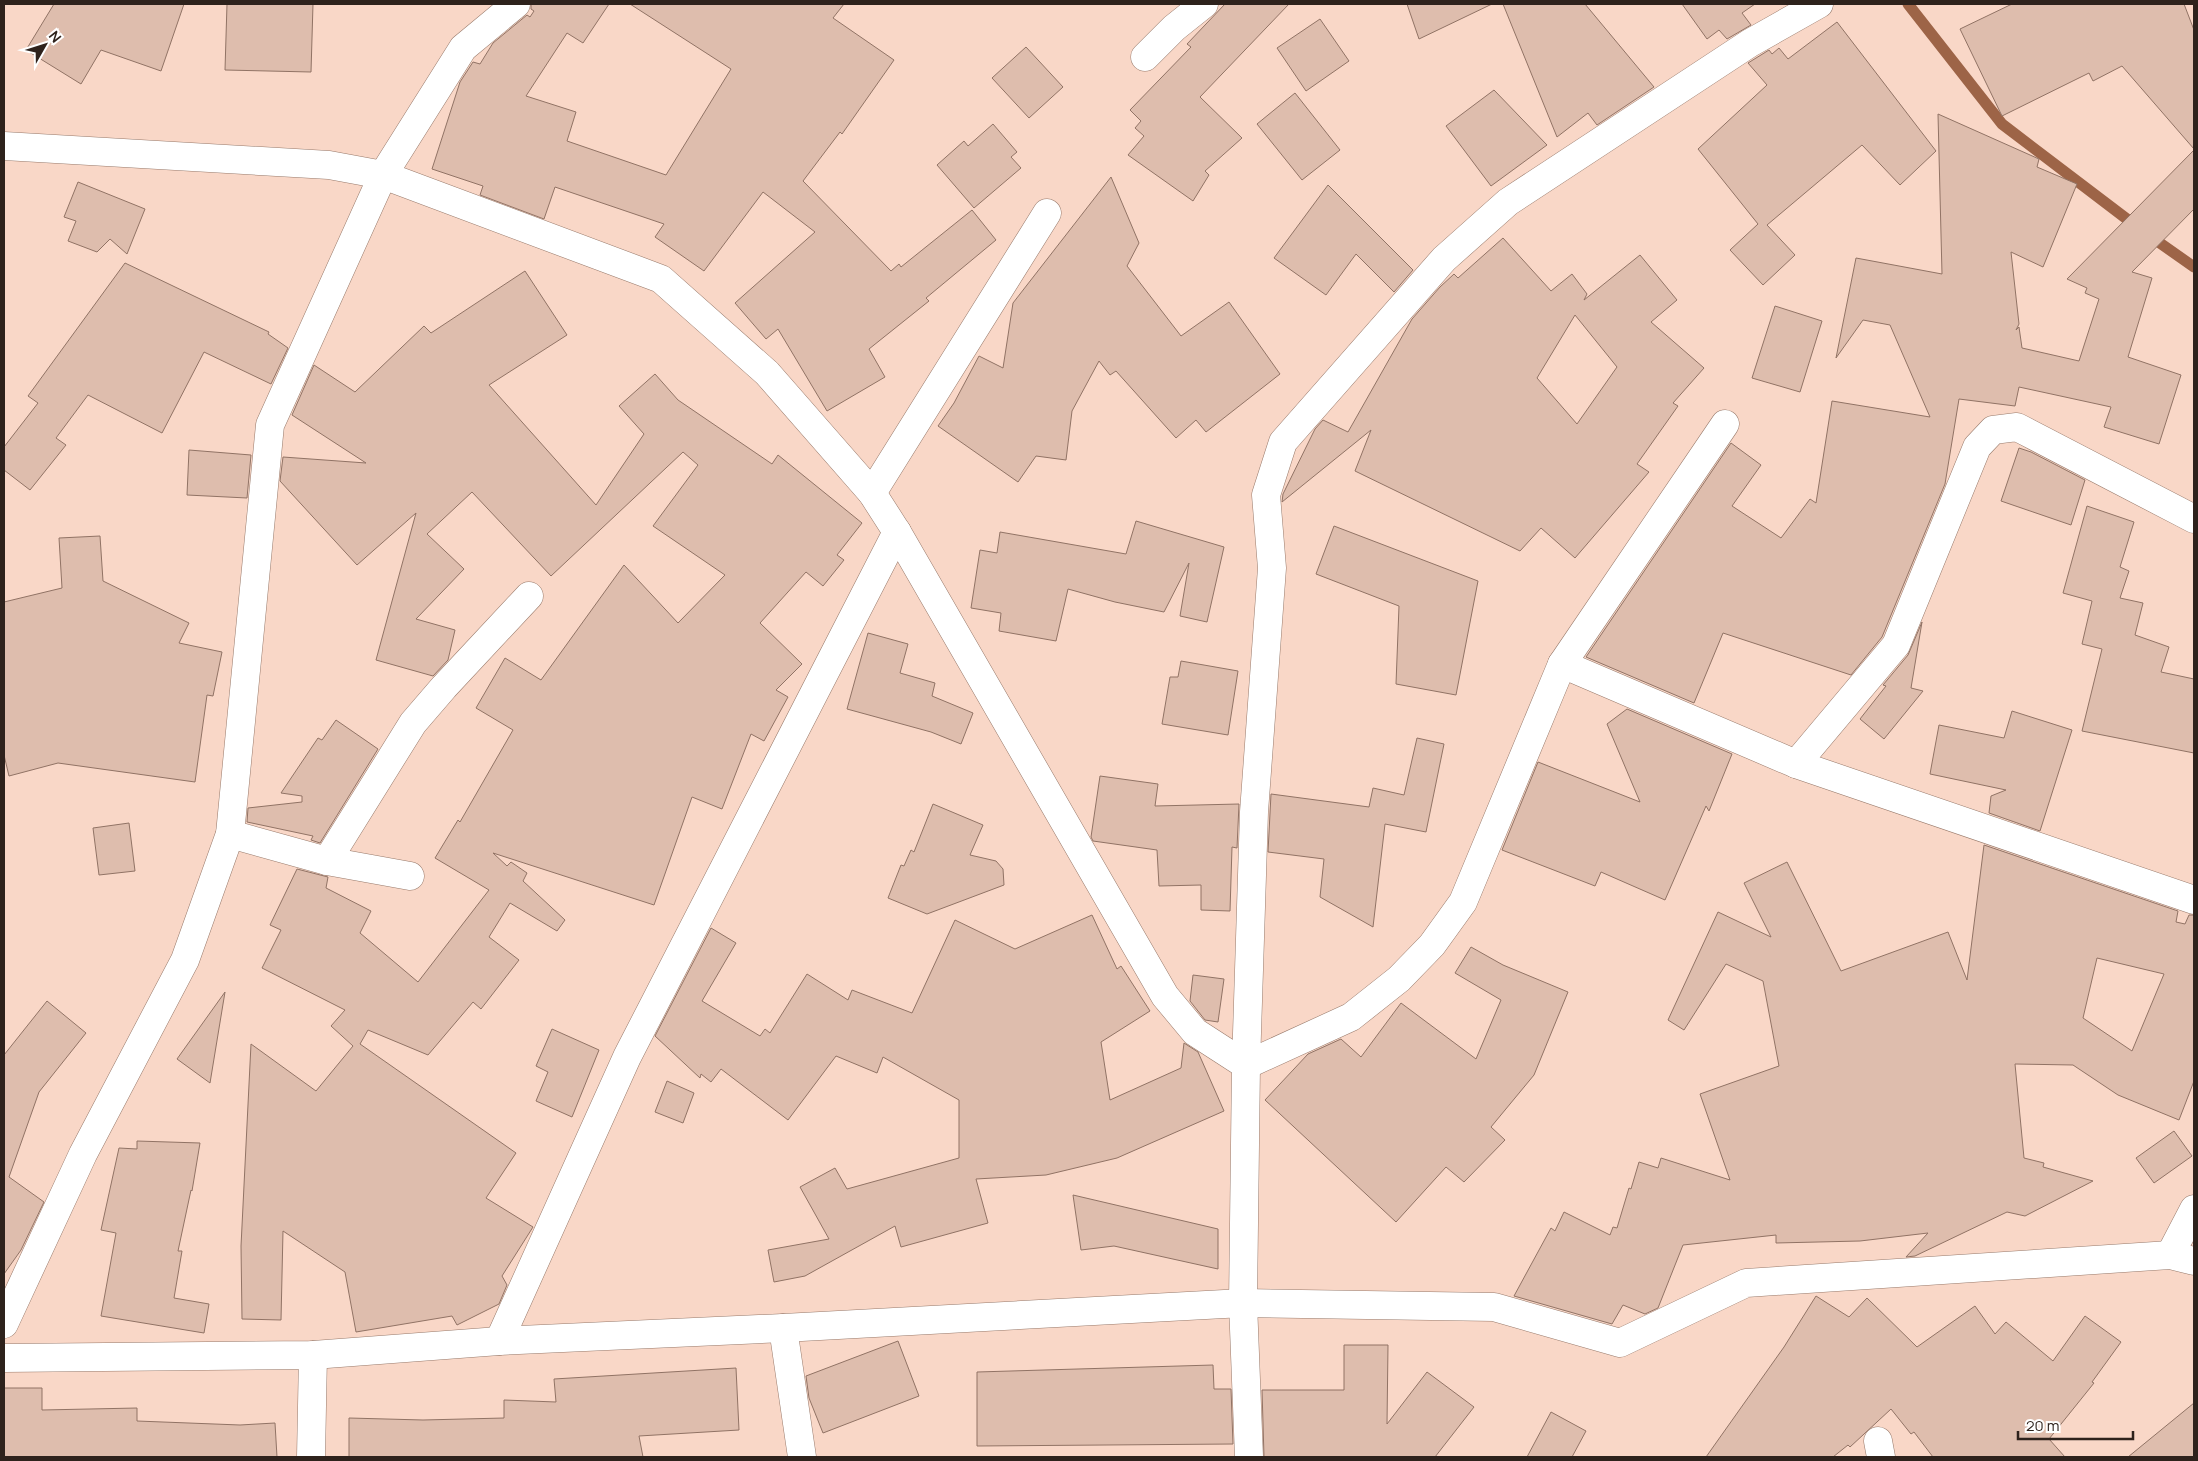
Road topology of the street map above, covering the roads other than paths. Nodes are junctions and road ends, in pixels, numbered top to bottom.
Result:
1 (516, 4) edge
2 (1204, 4) edge
3 (1819, 4) edge
4 (1144, 57) dead end
5 (4, 146) edge
6 (383, 175) junction
7 (1047, 213) dead end
8 (1725, 424) dead end
9 (872, 493) junction
10 (2194, 519) edge
11 (898, 532) junction
12 (529, 596) dead end
13 (1562, 664) junction
14 (1796, 764) junction
15 (230, 834) junction
16 (327, 861) junction
17 (410, 876) dead end
18 (2194, 900) edge
19 (1246, 1065) junction
20 (2194, 1209) edge
21 (2182, 1258) edge
22 (1243, 1303) junction
23 (4, 1324) edge
24 (783, 1328) junction
25 (499, 1341) junction
26 (313, 1355) junction
27 (4, 1358) edge
28 (311, 1457) edge
29 (802, 1457) edge
30 (1248, 1457) edge

1 - 6 street
2 - 4 street
3 - 19 street
5 - 6 street
6 - 9 street
6 - 15 street
7 - 9 street
8 - 13 street
9 - 11 street
10 - 14 street
11 - 19 street
11 - 25 street
12 - 16 street
13 - 14 street
13 - 19 street
14 - 18 street
15 - 16 street
15 - 23 street
16 - 17 street
19 - 22 street
20 - 21 street
21 - 22 street
22 - 24 street
22 - 30 street
24 - 25 street
24 - 29 street
25 - 26 street
26 - 27 street
26 - 28 street

